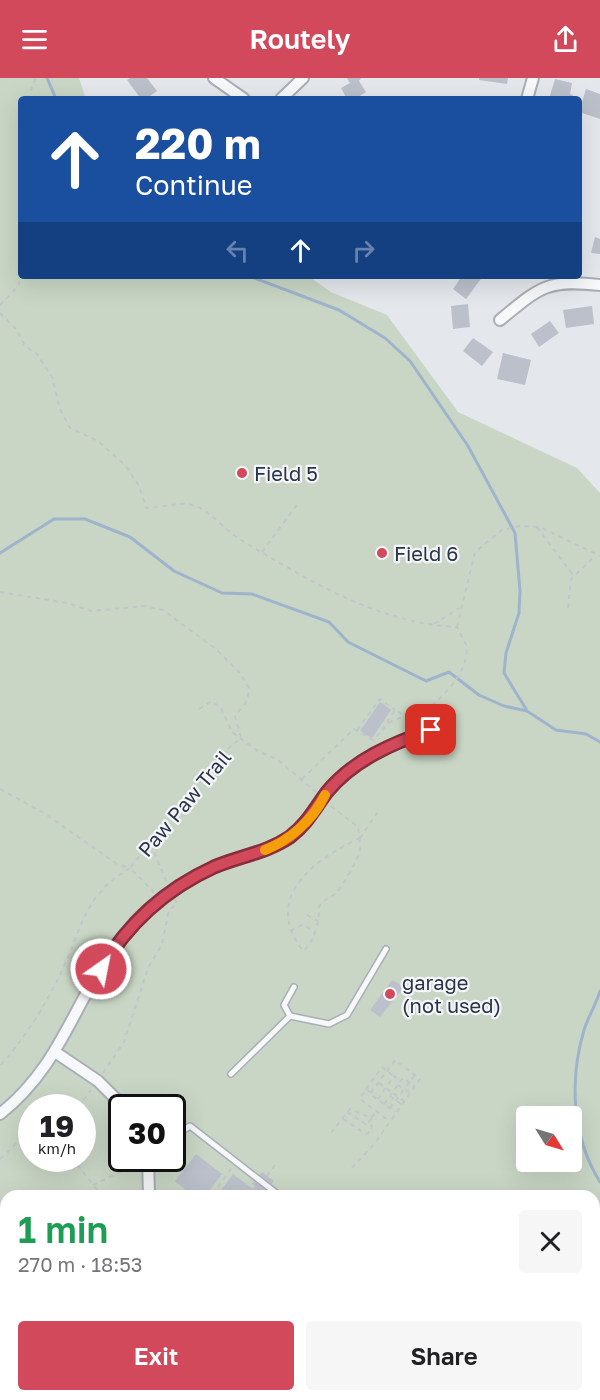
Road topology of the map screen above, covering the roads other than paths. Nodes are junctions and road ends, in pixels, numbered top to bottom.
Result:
1 (214, 78) edge
2 (303, 78) edge
3 (533, 78) edge
4 (240, 96) edge
5 (284, 96) edge
6 (528, 96) edge
7 (600, 285) edge
8 (500, 320) dead end
9 (439, 732) dead end
10 (366, 759) joint
11 (386, 949) dead end
12 (294, 987) dead end
13 (290, 1016) junction
14 (56, 1052) junction
15 (231, 1074) dead end
16 (110, 1094) edge
17 (0, 1114) edge
18 (186, 1128) edge
19 (146, 1172) edge
20 (148, 1190) edge
21 (272, 1190) edge

1 - 4 street
2 - 5 street
3 - 6 street
7 - 8 street
9 - 10 lane
10 - 14 street
11 - 13 lane
12 - 13 lane
13 - 15 lane
14 - 16 street
14 - 17 street
18 - 21 lane
19 - 20 street

